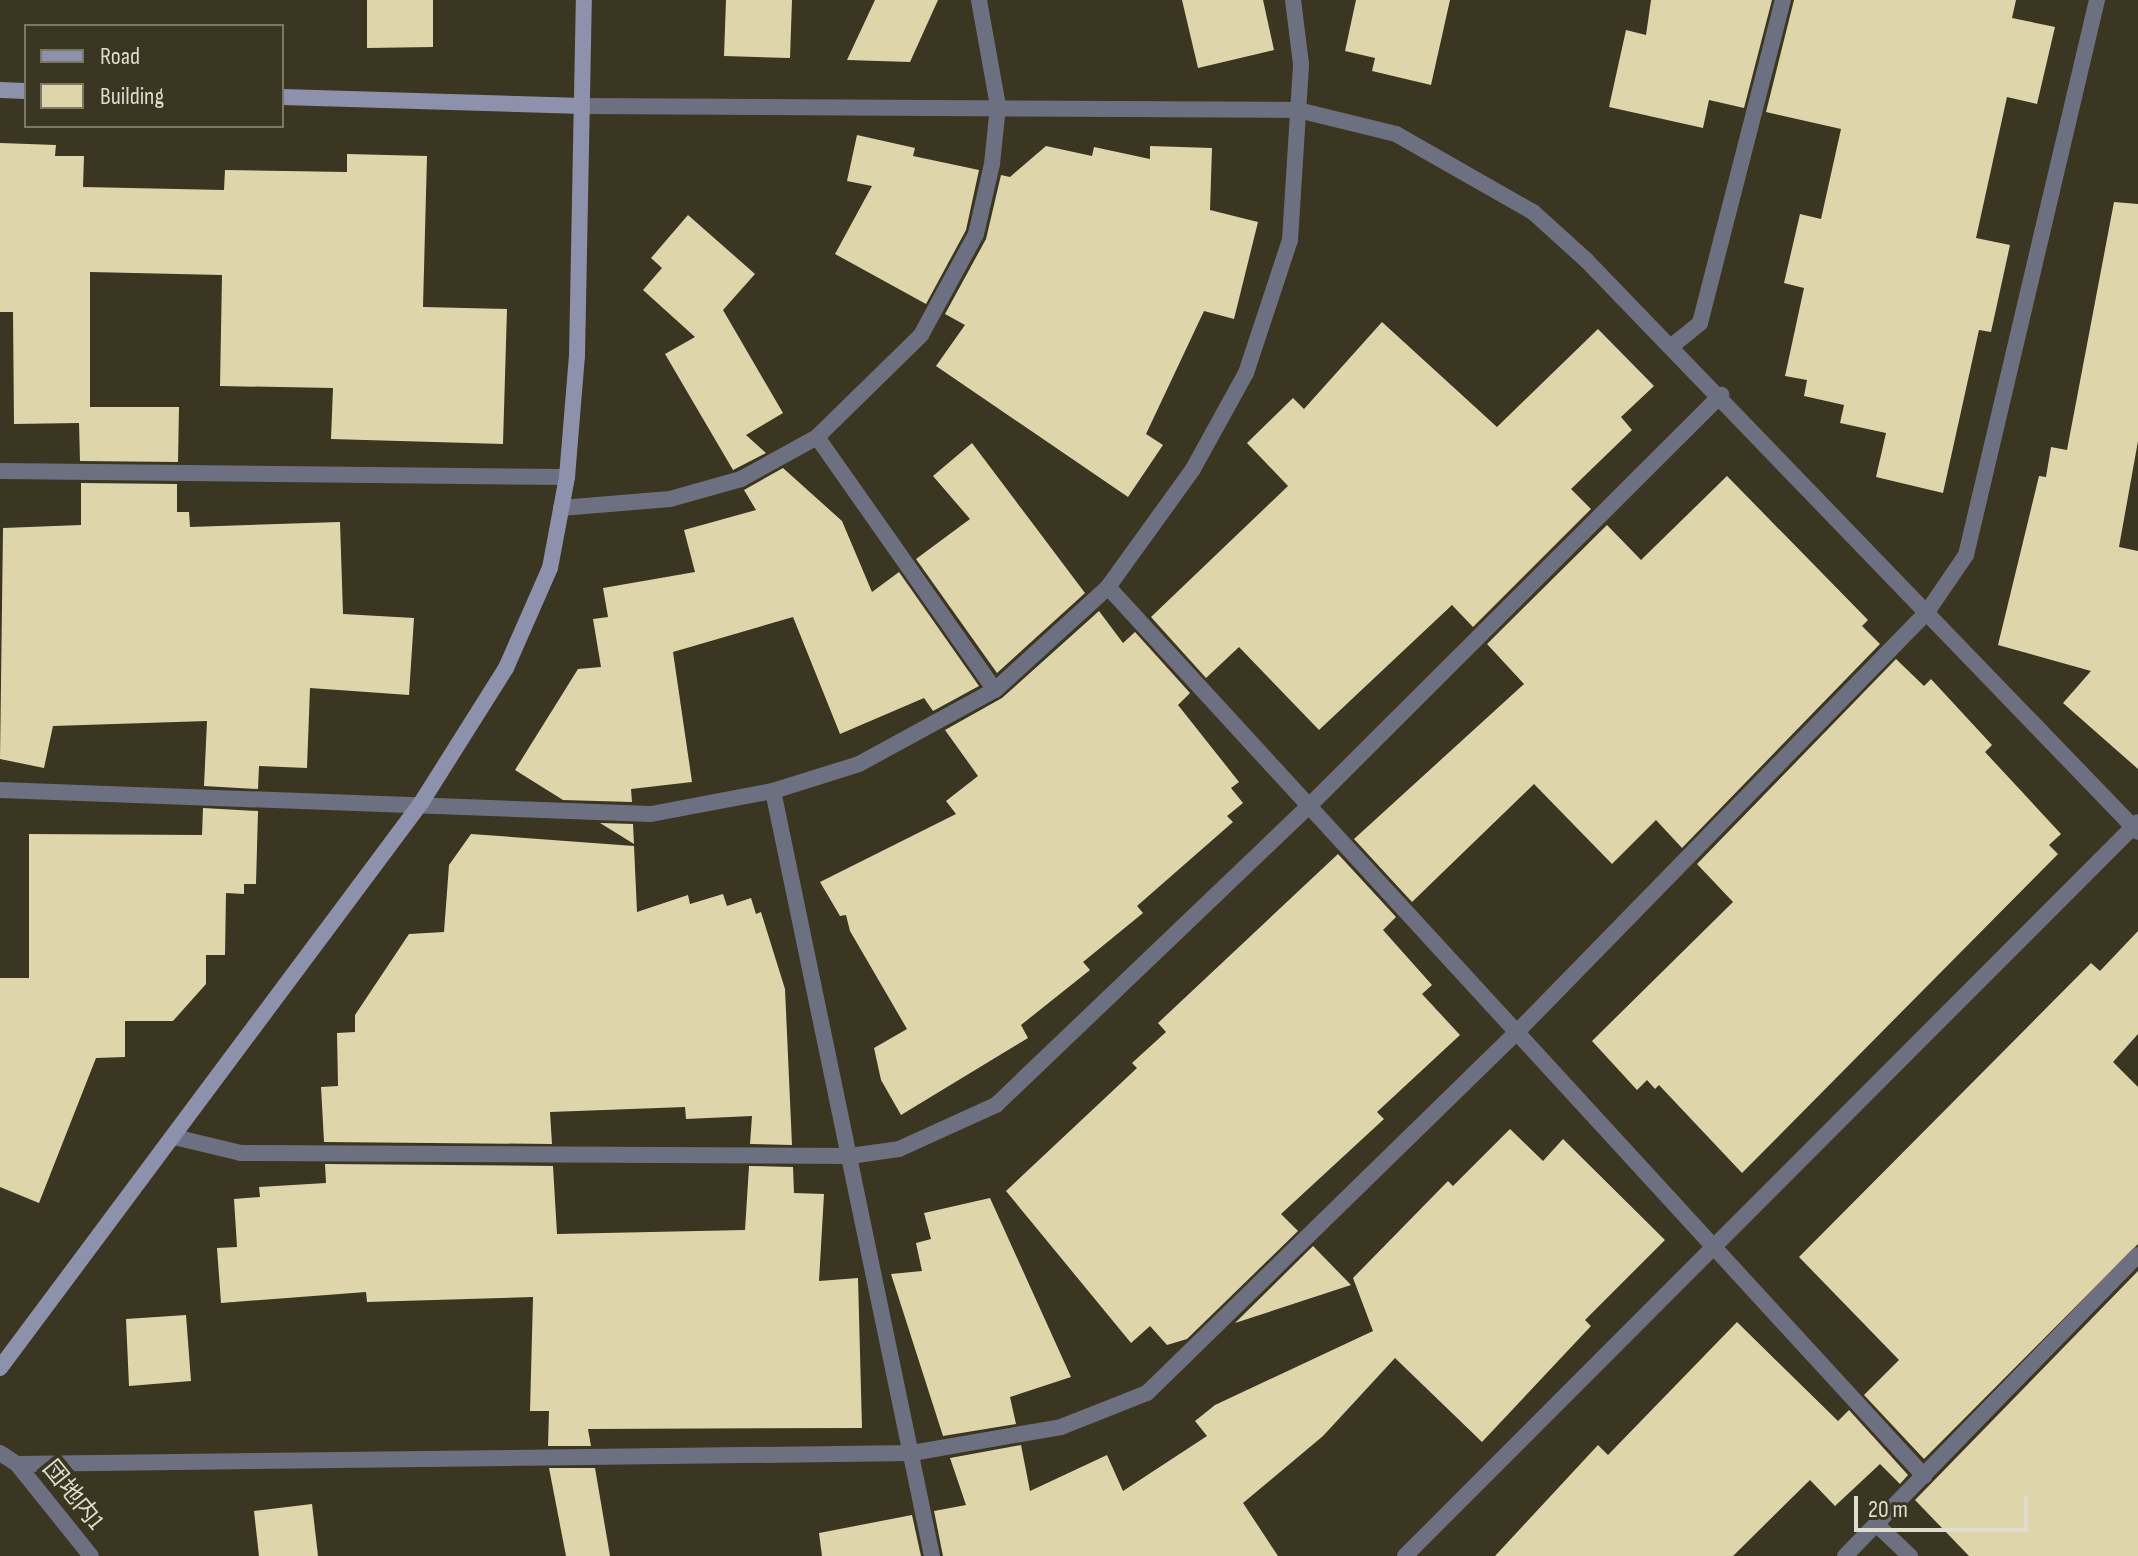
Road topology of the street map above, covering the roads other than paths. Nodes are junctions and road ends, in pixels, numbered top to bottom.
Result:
1 (584, 0) edge
2 (979, 0) edge
3 (1293, 0) edge
4 (1783, 0) edge
5 (2097, 0) edge
6 (0, 90) edge
7 (24, 91) edge
8 (284, 97) edge
9 (582, 106) junction
10 (998, 106) junction
11 (1298, 110) junction
12 (1673, 345) junction
13 (1721, 395) junction
14 (817, 437) junction
15 (0, 471) edge
16 (567, 477) junction
17 (561, 508) junction
18 (1108, 587) junction
19 (1927, 612) junction
20 (995, 690) junction
21 (0, 790) edge
22 (773, 791) junction
23 (421, 803) junction
24 (1310, 805) junction
25 (2136, 827) edge
26 (1519, 1030) junction
27 (174, 1137) junction
28 (850, 1156) junction
29 (1715, 1246) junction
30 (2138, 1255) edge
31 (0, 1368) edge
32 (0, 1453) edge
33 (912, 1453) junction
34 (17, 1464) junction
35 (1924, 1476) junction
36 (1876, 1524) junction
37 (91, 1556) edge
38 (932, 1556) edge
39 (1405, 1556) edge
40 (1845, 1556) edge
41 (1910, 1556) edge

1 - 9 street
2 - 10 street
3 - 11 street
4 - 12 street
5 - 19 street
6 - 7 street
8 - 9 street
9 - 10 street
9 - 16 street
10 - 11 street
10 - 14 street
11 - 12 street
11 - 18 street
12 - 13 street
13 - 19 street
13 - 24 street
14 - 17 street
14 - 20 street
15 - 16 street
16 - 17 street
17 - 23 street
18 - 20 street
18 - 24 street
19 - 25 street
19 - 26 street
20 - 22 street
21 - 23 street
22 - 23 street
22 - 28 street
23 - 27 street
24 - 26 street
24 - 28 street
25 - 29 street
26 - 29 street
26 - 33 street
27 - 28 street
27 - 31 street
28 - 33 street
29 - 35 street
29 - 39 street
30 - 35 street
32 - 34 street, 団地内1
33 - 34 street
33 - 38 street
34 - 37 street, 団地内1
35 - 36 street
36 - 40 street
36 - 41 street

